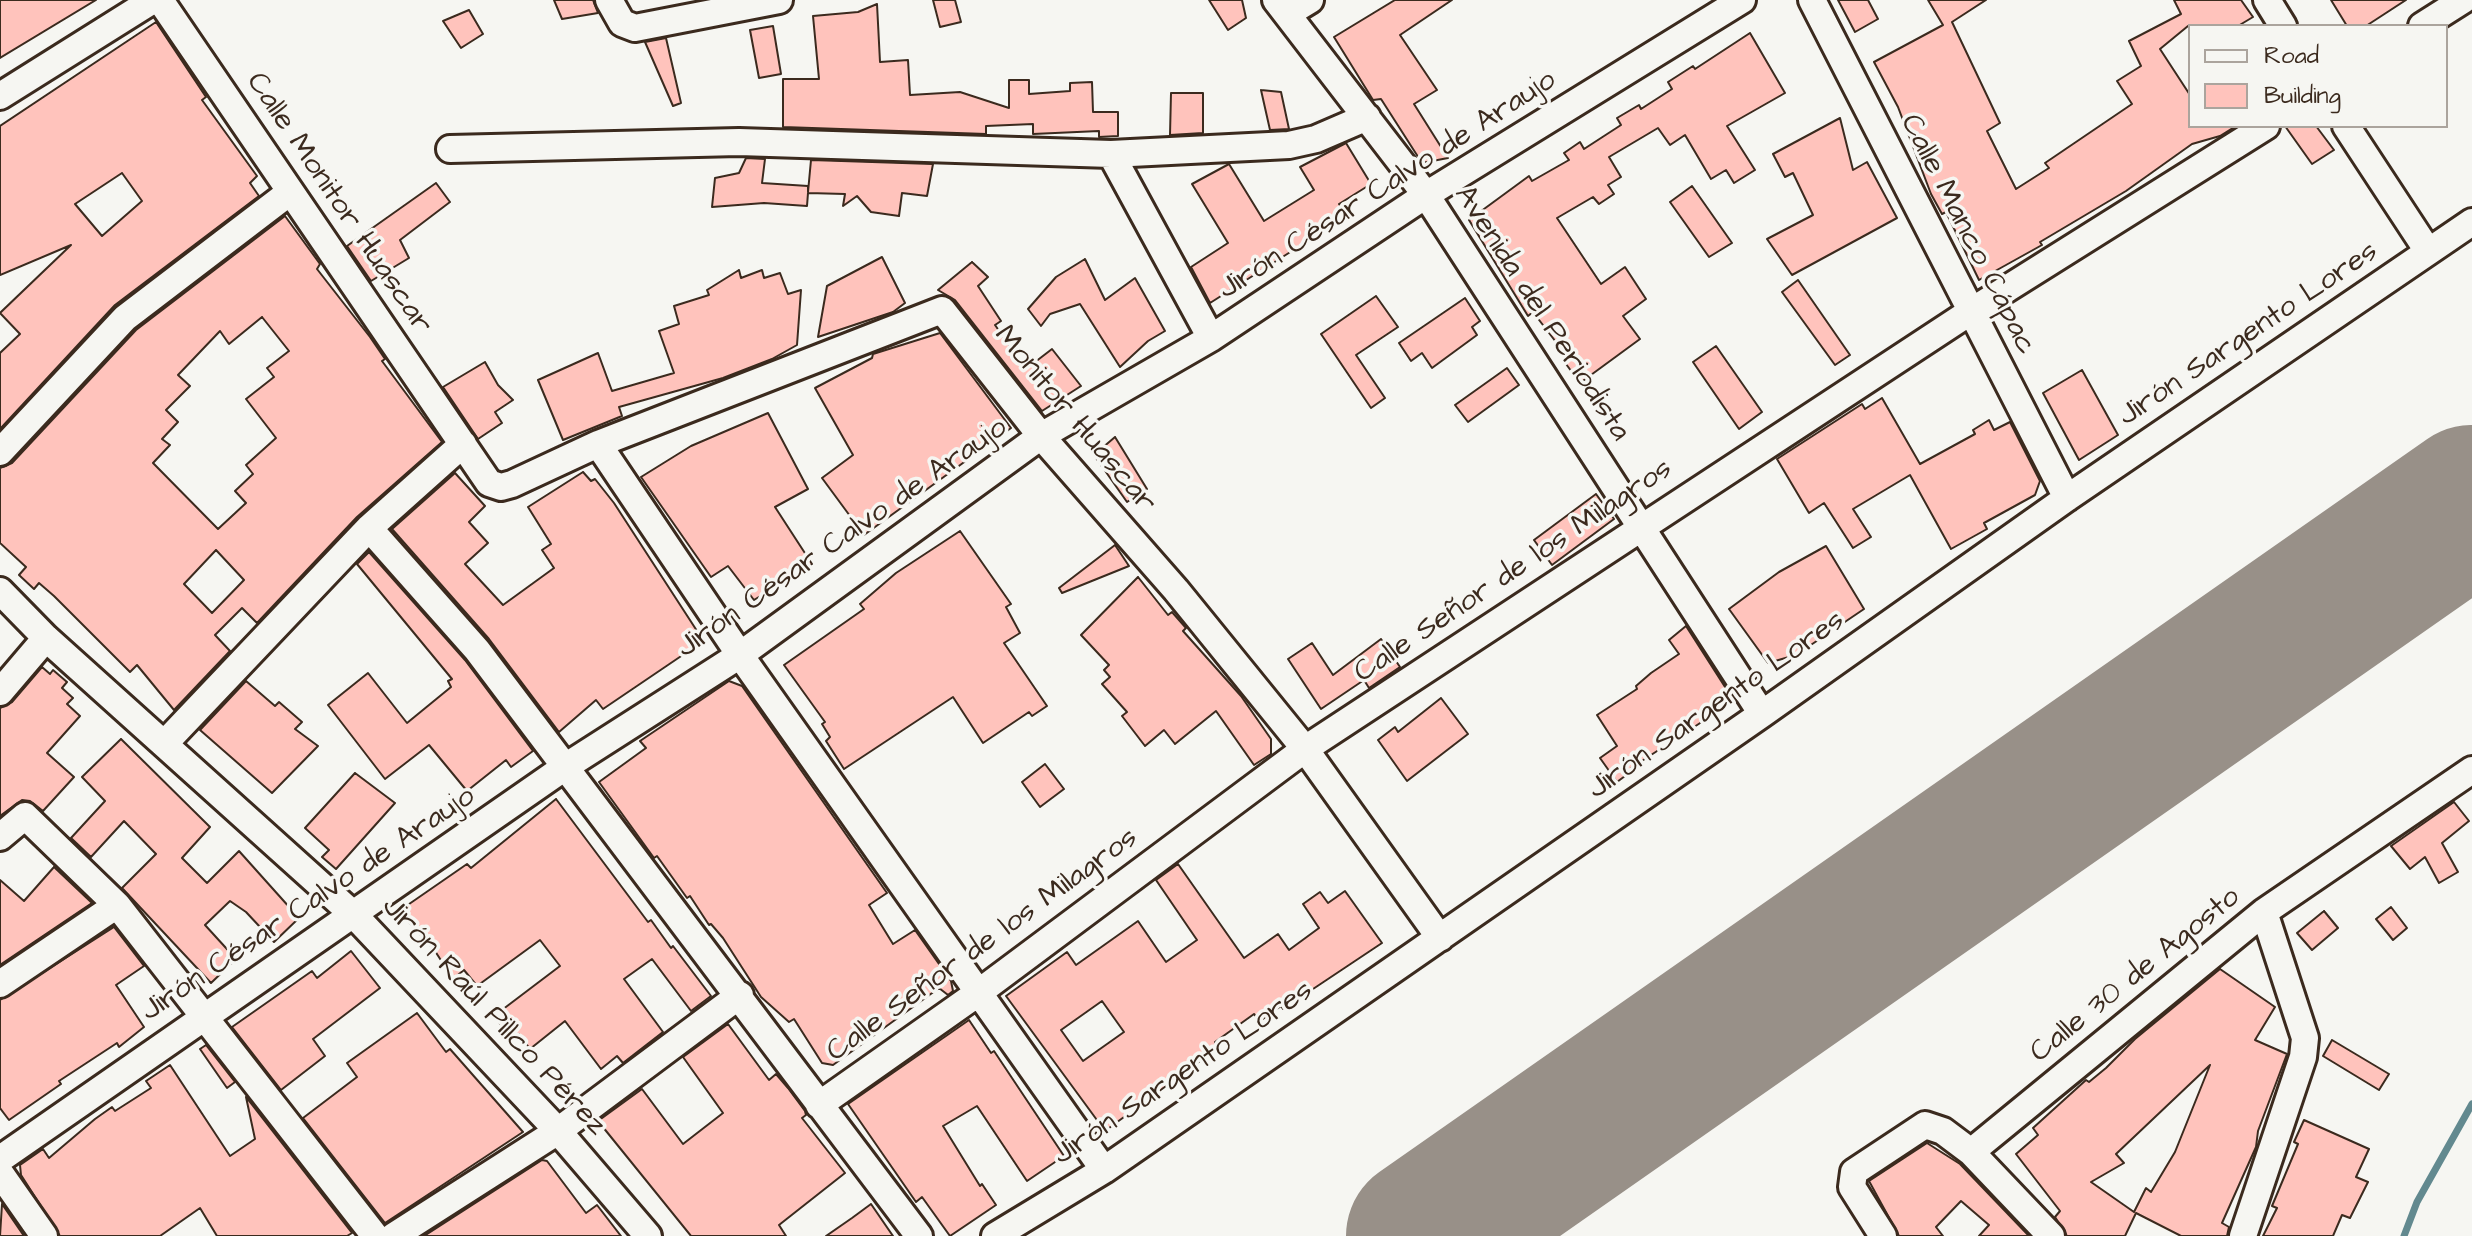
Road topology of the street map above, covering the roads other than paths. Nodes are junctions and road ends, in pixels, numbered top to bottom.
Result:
1 (153, 0) edge
2 (160, 0) edge
3 (609, 0) edge
4 (779, 0) edge
5 (1310, 0) edge
6 (1742, 0) edge
7 (1812, 0) edge
8 (2267, 0) edge
9 (2463, 0) edge
10 (1282, 7) edge
11 (2282, 24) edge
12 (2425, 24) edge
13 (0, 96) edge
14 (1367, 117) junction
15 (2263, 128) edge
16 (2347, 128) edge
17 (450, 149) dead end
18 (1111, 154) junction
19 (290, 192) junction
20 (1426, 195) junction
21 (2472, 222) edge
22 (2428, 251) junction
23 (1970, 312) junction
24 (1211, 338) junction
25 (1041, 436) junction
26 (463, 444) junction
27 (598, 444) junction
28 (0, 452) edge
29 (512, 484) joint
30 (2067, 498) junction
31 (1639, 527) junction
32 (369, 528) junction
33 (0, 591) edge
34 (46, 638) junction
35 (740, 655) junction
36 (0, 692) edge
37 (1762, 714) junction
38 (165, 743) junction
39 (1305, 749) junction
40 (565, 767) junction
41 (2472, 770) edge
42 (0, 837) edge
43 (117, 905) junction
44 (2264, 912) junction
45 (355, 916) junction
46 (1440, 938) junction
47 (0, 984) edge
48 (978, 993) junction
49 (740, 995) junction
50 (205, 1014) junction
51 (819, 1105) junction
52 (558, 1131) junction
53 (1971, 1152) junction
54 (0, 1159) edge
55 (1104, 1170) junction
56 (0, 1173) edge
57 (44, 1236) edge
58 (375, 1236) edge
59 (394, 1236) edge
60 (648, 1236) edge
61 (919, 1236) edge
62 (995, 1236) edge
63 (1883, 1236) edge
64 (2051, 1236) edge
65 (2243, 1236) edge

1 - 13 street
2 - 19 street, Calle Monitor Huascar
3 - 4 street
5 - 10 street
6 - 20 street, Jirón César Calvo de Araujo
7 - 23 street, Calle Manco Cápac
8 - 11 street
9 - 12 street
10 - 14 street, Avenida del Periodista
14 - 18 street
14 - 20 street, Avenida del Periodista
15 - 23 street, Calle Señor de los Milagros
16 - 22 street
17 - 18 street
18 - 24 street
19 - 26 street, Calle Monitor Huascar
19 - 28 street
20 - 24 street, Jirón César Calvo de Araujo
20 - 31 street, Avenida del Periodista
21 - 22 street, Jirón Sargento Lores
22 - 30 street, Jirón Sargento Lores
23 - 30 street, Calle Manco Cápac
23 - 31 street, Calle Señor de los Milagros
24 - 25 street, Jirón César Calvo de Araujo
25 - 27 street, Monitor Huascar
25 - 35 street, Jirón César Calvo de Araujo
25 - 39 street, Monitor Huascar
26 - 29 street, Calle Monitor Huascar
26 - 32 street
27 - 29 street, Monitor Huascar
27 - 35 street
30 - 37 street, Jirón Sargento Lores
31 - 37 street, Avenida del Periodista
31 - 39 street, Calle Señor de los Milagros
32 - 38 street
32 - 40 street
33 - 34 street, Jirón Raúl Pillco Pérez
34 - 36 street
34 - 38 street, Jirón Raúl Pillco Pérez
35 - 40 street, Jirón César Calvo de Araujo
35 - 48 street
37 - 46 street, Jirón Sargento Lores
38 - 45 street, Jirón Raúl Pillco Pérez
39 - 46 street, Monitor Huascar
39 - 48 street, Calle Señor de los Milagros
40 - 45 street, Jirón César Calvo de Araujo
40 - 49 street
41 - 44 street, Calle 30 de Agosto
42 - 43 street
43 - 47 street
43 - 50 street
44 - 53 street, Calle 30 de Agosto
44 - 65 street
45 - 50 street, Jirón César Calvo de Araujo
45 - 52 street, Jirón Raúl Pillco Pérez
46 - 55 street, Jirón Sargento Lores
48 - 51 street, Calle Señor de los Milagros
48 - 55 street
49 - 51 street
49 - 52 street
50 - 54 street, Jirón César Calvo de Araujo
50 - 58 street
51 - 61 street
52 - 59 street
52 - 60 street, Jirón Raúl Pillco Pérez
53 - 63 street
53 - 64 street
55 - 62 street, Jirón Sargento Lores
56 - 57 street

